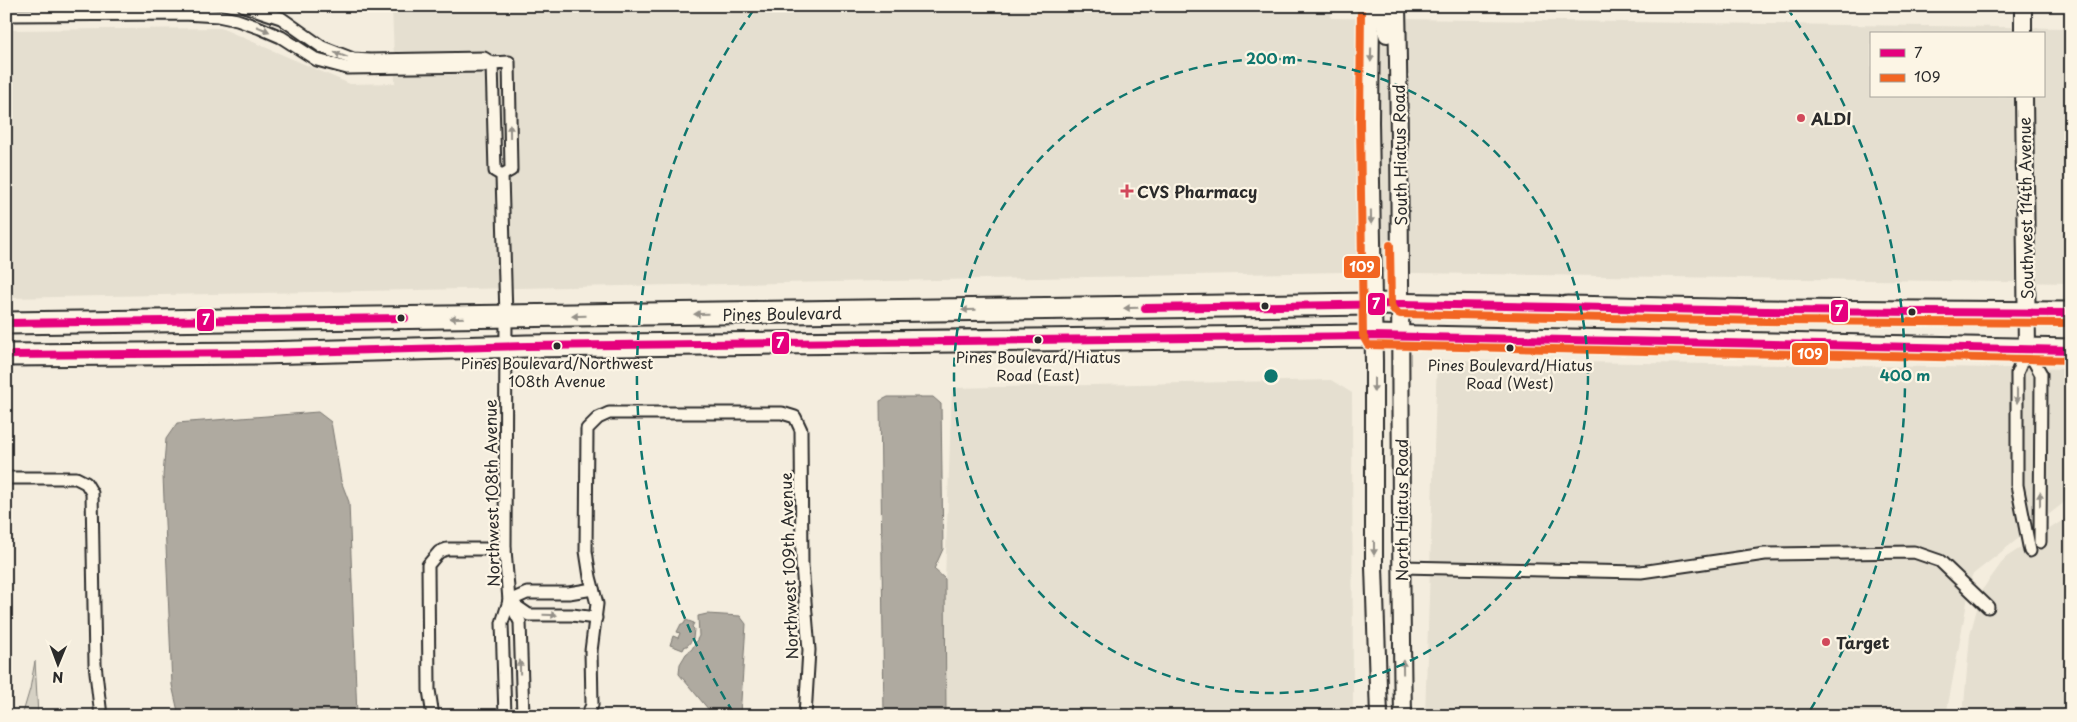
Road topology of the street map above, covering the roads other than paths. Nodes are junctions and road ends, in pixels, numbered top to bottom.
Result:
1 (244, 6) edge
2 (1371, 6) edge
3 (1384, 6) edge
4 (1397, 6) edge
5 (2023, 6) edge
6 (6, 15) edge
7 (2023, 32) edge
8 (492, 62) junction
9 (1399, 91) junction
10 (2024, 98) edge
11 (502, 174) junction
12 (1372, 304) junction
13 (1401, 304) junction
14 (2026, 312) junction
15 (2071, 312) edge
16 (506, 317) junction
17 (6, 323) edge
18 (1373, 336) junction
19 (1401, 337) junction
20 (506, 347) junction
21 (2027, 349) junction
22 (2071, 350) edge
23 (6, 355) edge
24 (6, 478) edge
25 (2040, 542) dead end
26 (505, 549) junction
27 (2030, 552) dead end
28 (1401, 567) junction
29 (593, 589) junction
30 (509, 601) junction
31 (1988, 607) dead end
32 (596, 618) junction
33 (101, 716) edge
34 (433, 716) edge
35 (506, 716) edge
36 (523, 716) edge
37 (587, 716) edge
38 (805, 716) edge
39 (1379, 716) edge
40 (1403, 716) edge

8 -> 1 street
2 -> 12 main road, South Hiatus Road
3 - 9 main road
4 - 9 main road, South Hiatus Road
5 - 7 main road
6 -> 8 street
8 - 11 street, Northwest 108th Avenue
11 -> 8 street, Northwest 108th Avenue
9 - 13 main road, South Hiatus Road
10 - 14 main road, Southwest 114th Avenue
11 - 16 street, Northwest 108th Avenue
12 - 13 highway, Pines Boulevard
12 -> 16 highway, Pines Boulevard
12 - 18 main road, North Hiatus Road
13 - 14 highway, Pines Boulevard
13 - 19 main road, North Hiatus Road
14 - 15 highway, Pines Boulevard
14 - 21 main road, Southwest 114th Avenue
16 -> 17 highway, Pines Boulevard
16 - 20 street, Northwest 108th Avenue
18 - 19 highway, Pines Boulevard
18 - 20 highway, Pines Boulevard
18 -> 39 main road, North Hiatus Road
19 - 21 highway, Pines Boulevard
19 - 28 main road, North Hiatus Road
20 - 23 highway, Pines Boulevard
20 - 26 street, Northwest 108th Avenue
21 - 22 highway, Pines Boulevard
25 -> 21 street
21 -> 27 street
24 - 33 street
26 - 30 street, Northwest 108th Avenue
26 - 34 street
28 - 31 street
40 -> 28 main road, North Hiatus Road
29 - 30 street
29 - 32 street
29 - 38 street, Northwest 109th Avenue
30 -> 32 street
30 - 35 street, Northwest 108th Avenue
36 -> 30 street, Northwest 108th Avenue
32 - 37 street

